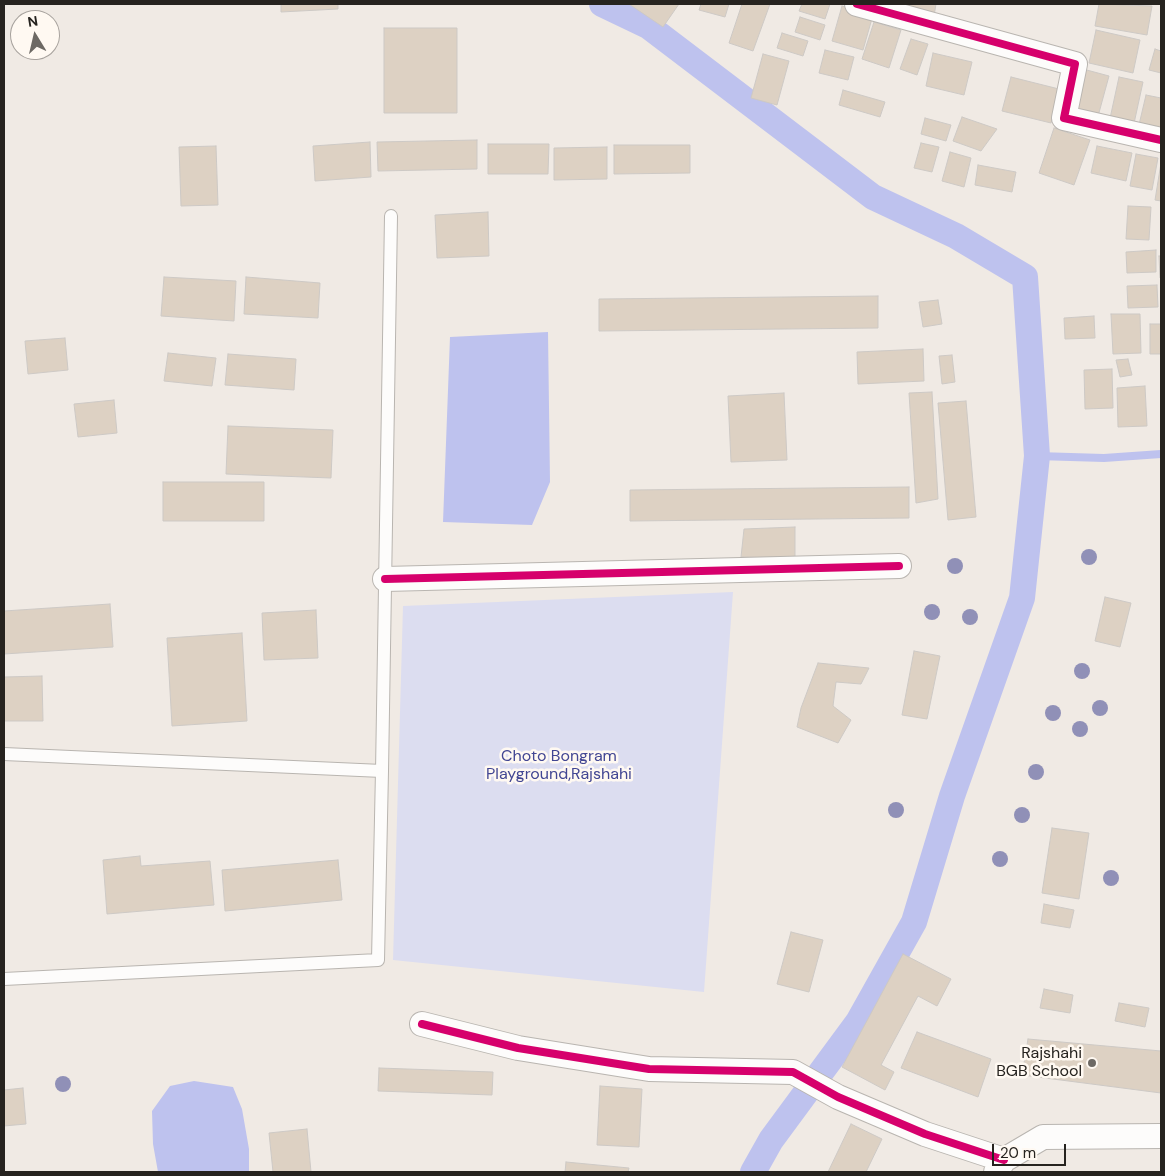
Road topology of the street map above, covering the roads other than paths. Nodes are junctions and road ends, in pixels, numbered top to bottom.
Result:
1 (857, 4) edge
2 (1161, 140) edge
3 (391, 216) dead end
4 (899, 566) dead end
5 (385, 579) junction
6 (4, 754) edge
7 (382, 770) junction
8 (4, 979) edge
9 (422, 1024) dead end
10 (1161, 1136) edge
11 (1000, 1166) edge

1 - 2 street
3 - 5 lane
4 - 5 street
5 - 7 lane
6 - 7 lane
7 - 8 lane
9 - 11 street
10 - 11 street

